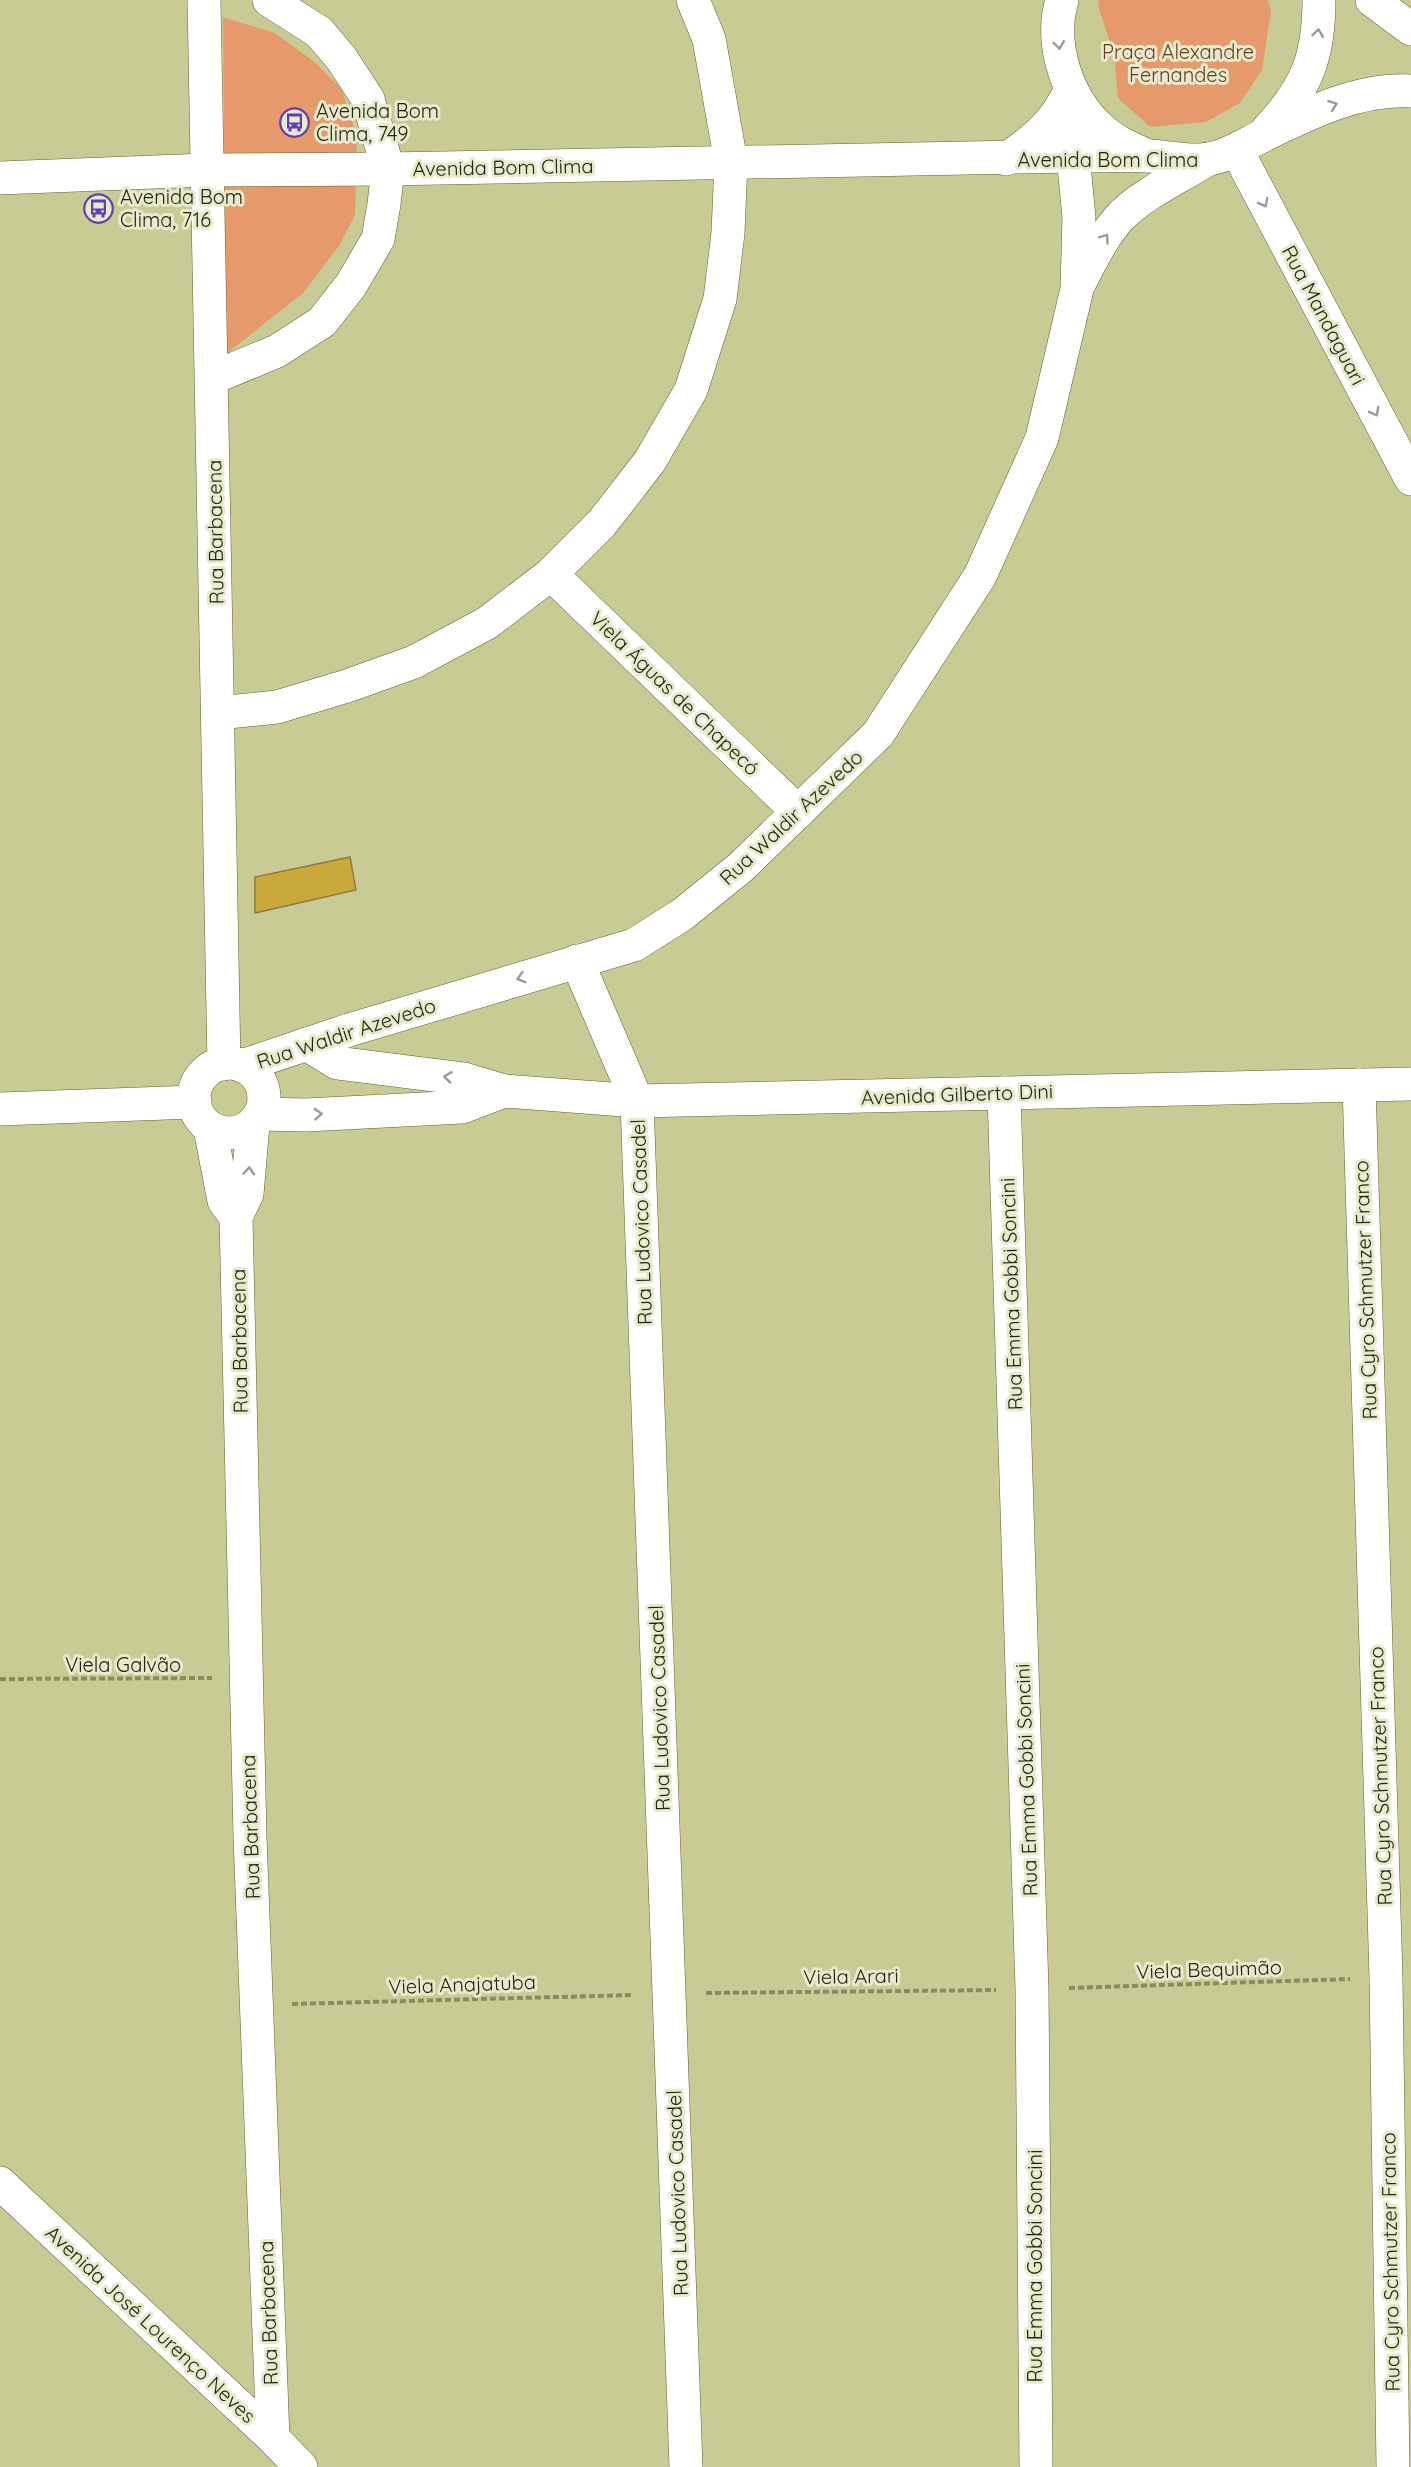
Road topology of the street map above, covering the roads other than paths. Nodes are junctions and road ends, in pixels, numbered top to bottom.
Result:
1 (204, 0) edge
2 (269, 0) edge
3 (693, 0) edge
4 (1062, 0) edge
5 (1319, 0) edge
6 (1372, 0) edge
7 (1411, 29) edge
8 (1071, 90) junction
9 (1411, 91) edge
10 (1235, 149) junction
11 (1073, 156) junction
12 (1148, 156) junction
13 (1006, 159) junction
14 (731, 162) junction
15 (388, 169) junction
16 (206, 170) junction
17 (0, 178) edge
18 (1077, 289) junction
19 (212, 378) junction
20 (1411, 479) edge
21 (551, 574) junction
22 (218, 713) junction
23 (798, 812) junction
24 (577, 961) junction
25 (306, 1044) junction
26 (233, 1065) junction
27 (1411, 1084) edge
28 (1359, 1085) junction
29 (504, 1091) junction
30 (1004, 1093) junction
31 (637, 1101) junction
32 (0, 1109) edge
33 (202, 1115) junction
34 (256, 1119) junction
35 (236, 1216) junction
36 (0, 2183) edge
37 (273, 2438) junction
38 (301, 2467) edge
39 (686, 2467) edge
40 (1036, 2467) edge
41 (1393, 2467) edge

1 - 16 street, Rua Barbacena
2 - 15 street
3 - 14 street
4 -> 8 street, Rua Waldir Azevedo
10 -> 5 street
6 - 7 street
8 - 11 street, Rua Waldir Azevedo
8 - 12 street
8 - 13 street, Avenida Bom Clima
10 -> 9 street, Avenida Bom Clima
10 - 12 street, Avenida Bom Clima
18 -> 10 street, Rua Waldir Azevedo
10 -> 20 street, Rua Mandaguari
11 - 12 street, Avenida Bom Clima
11 - 13 street, Avenida Bom Clima
11 - 18 street, Rua Waldir Azevedo
13 - 14 street, Avenida Bom Clima
14 - 15 street, Avenida Bom Clima
14 - 21 street
15 - 16 street, Avenida Bom Clima
15 - 19 street
16 - 17 street, Avenida Bom Clima
16 - 19 street, Rua Barbacena
18 - 23 street, Rua Waldir Azevedo
19 - 22 street, Rua Barbacena
21 - 22 street
21 - 23 street, Viela Águas de Chapecó
22 - 26 street, Rua Barbacena
23 - 24 street, Rua Waldir Azevedo
24 -> 25 street, Rua Waldir Azevedo
24 - 31 street, Rua Ludovico Casadel
25 - 26 street, Rua Waldir Azevedo
29 -> 25 street, Avenida Gilberto Dini
26 - 33 street
26 - 34 street
27 - 28 street, Avenida Gilberto Dini
28 - 30 street, Avenida Gilberto Dini
28 - 41 street, Rua Cyro Schmutzer Franco
29 - 31 street, Avenida Gilberto Dini
34 -> 29 street, Avenida Gilberto Dini
30 - 31 street, Avenida Gilberto Dini
30 - 40 street, Rua Emma Gobbi Soncini
31 - 39 street, Rua Ludovico Casadel
32 - 33 street
33 - 34 street
33 - 35 street, Rua Barbacena
35 -> 34 street, Rua Barbacena
35 - 37 street, Rua Barbacena
36 - 37 street, Avenida José Lourenço Neves
37 - 38 street, Avenida José Lourenço Neves

